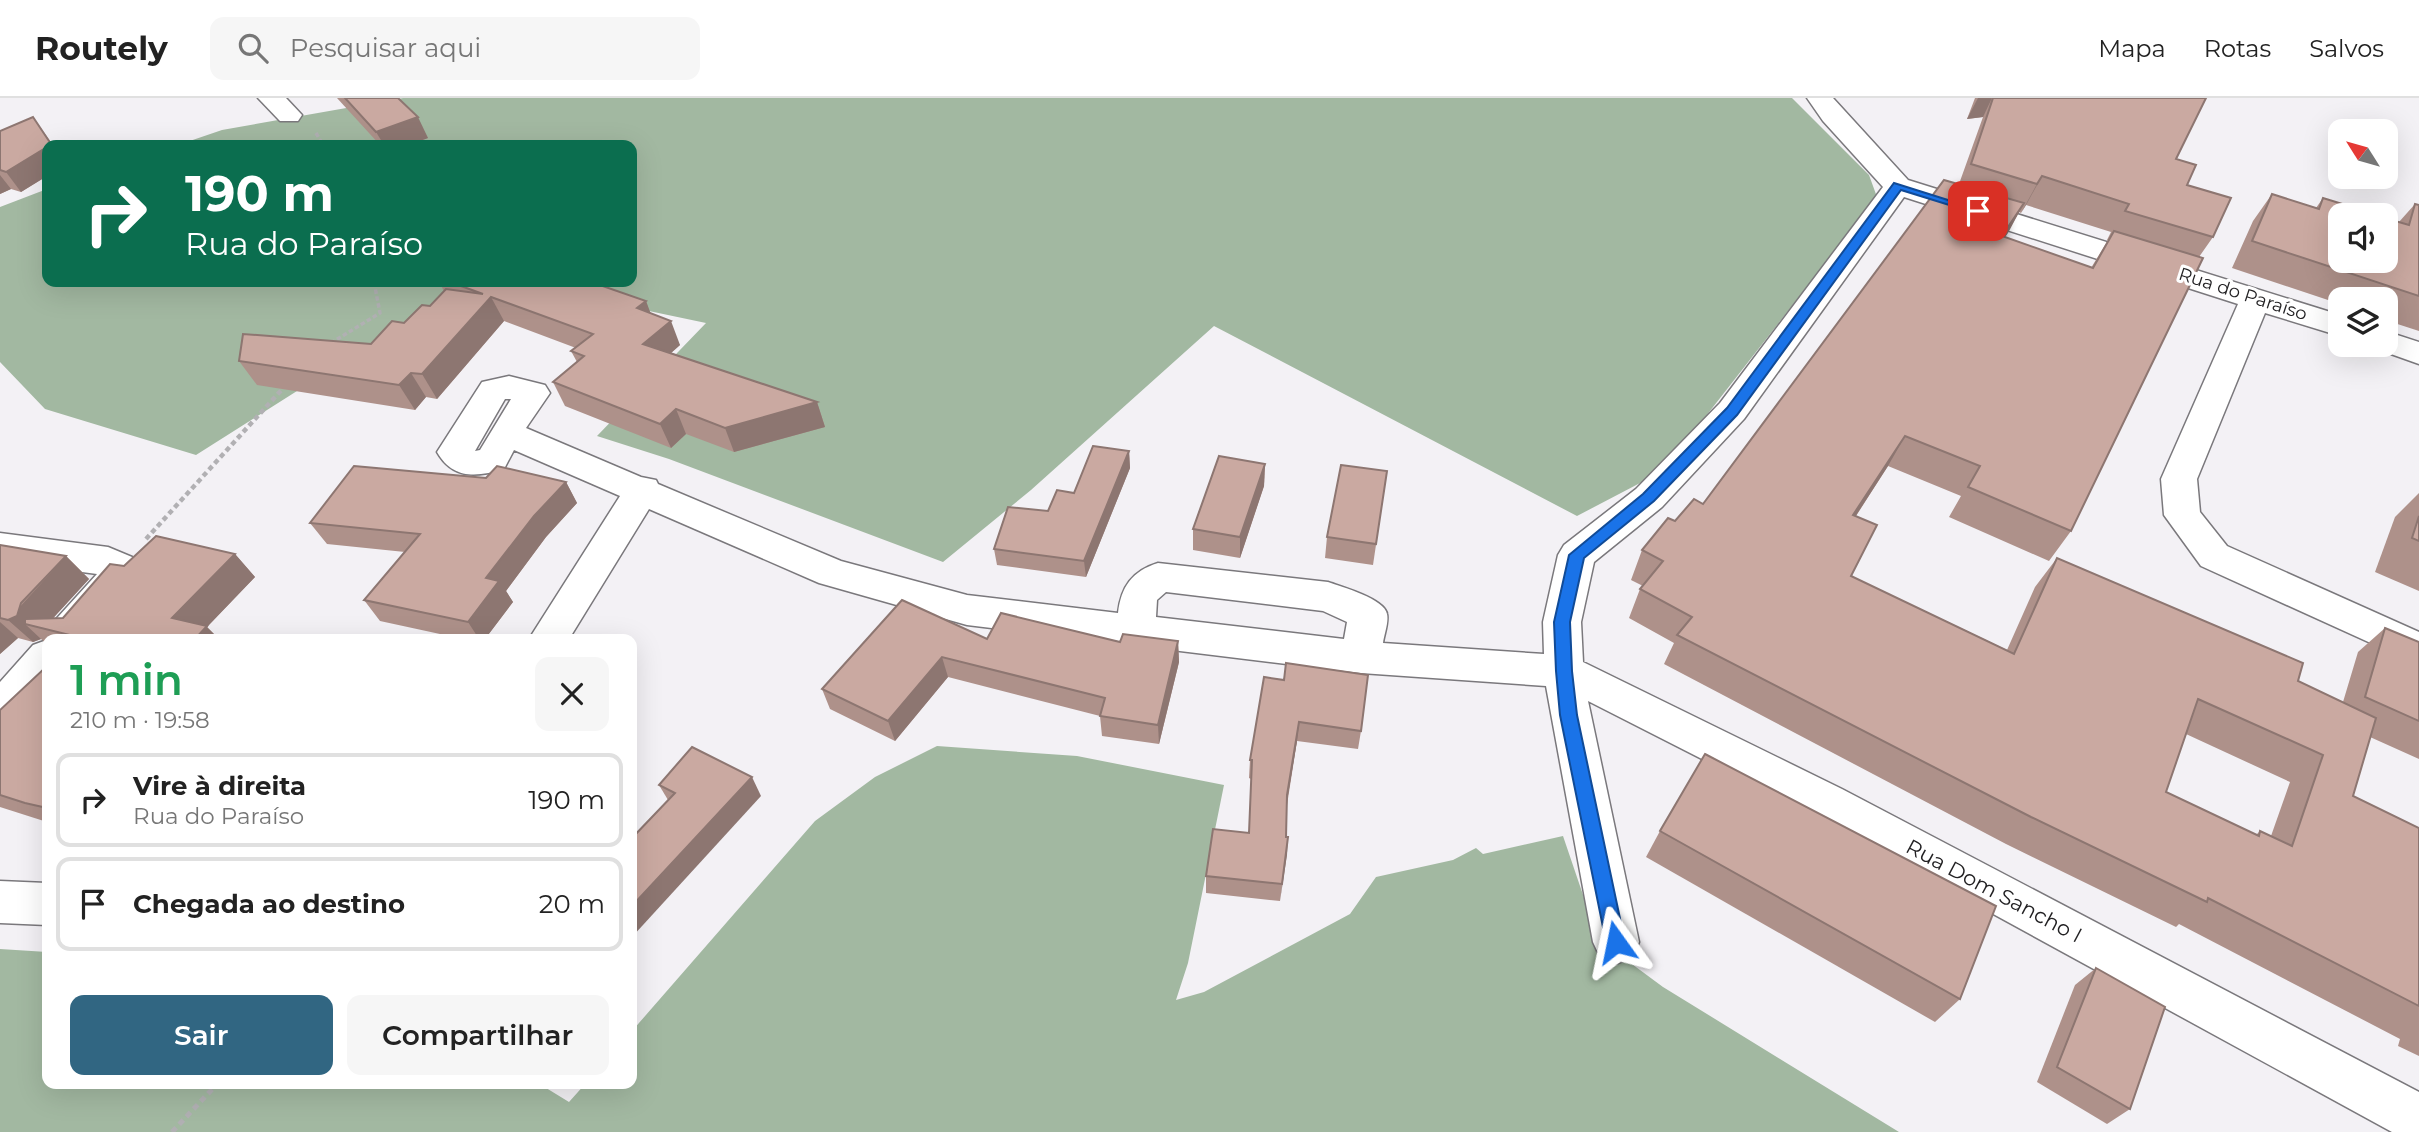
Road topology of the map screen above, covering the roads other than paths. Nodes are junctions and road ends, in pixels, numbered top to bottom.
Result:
1 (1820, 98) edge
2 (1898, 186) junction
3 (2256, 298) junction
4 (2328, 322) edge
5 (2398, 346) edge
6 (2419, 353) edge
7 (505, 433) dead end
8 (643, 489) junction
9 (0, 547) edge
10 (1135, 632) junction
11 (66, 634) edge
12 (551, 634) edge
13 (2419, 649) edge
14 (1361, 657) junction
15 (42, 662) edge
16 (1564, 671) junction
17 (0, 710) edge
18 (0, 902) edge
19 (42, 904) edge
20 (1616, 942) dead end
21 (2419, 1119) edge

1 - 2 street, Rua do Paraíso
2 - 3 street, Rua do Paraíso
2 - 16 street
3 - 4 street, Rua do Paraíso
3 - 13 street
5 - 6 street
7 - 8 street
8 - 10 street
8 - 12 street
9 - 11 street
10 - 14 street
10 - 14 street
14 - 16 street
15 - 17 street
16 - 20 street
16 - 21 street, Rua Dom Sancho I
18 - 19 street

